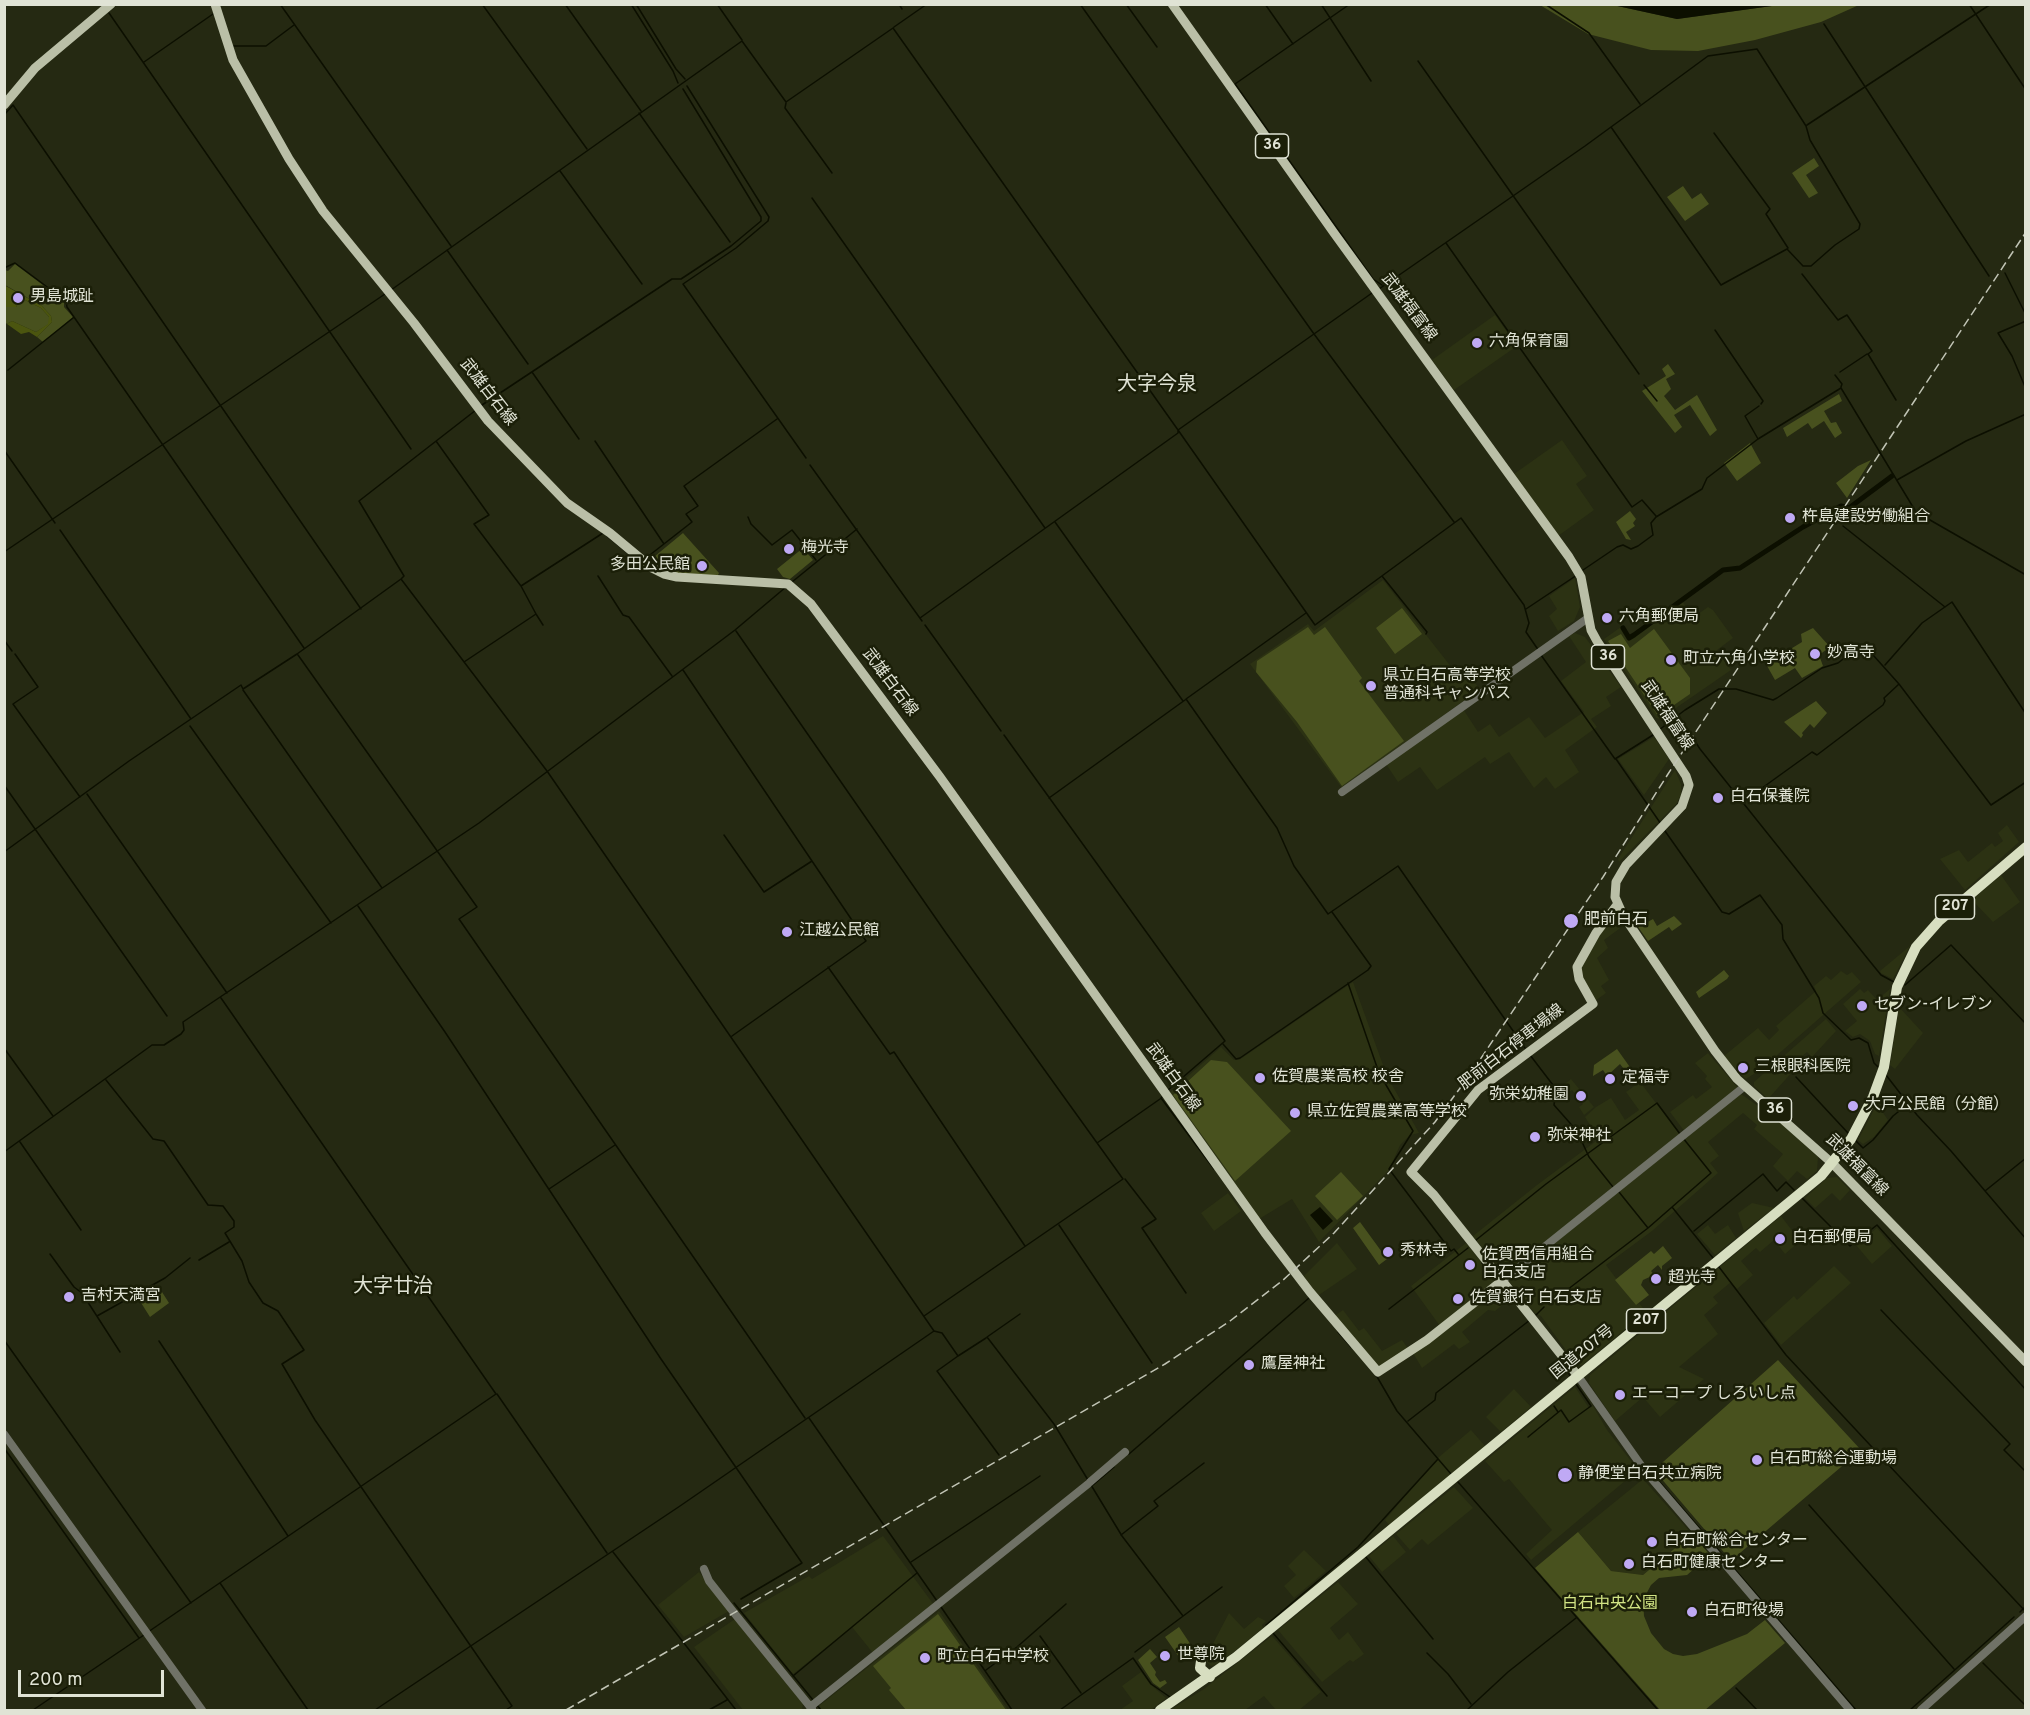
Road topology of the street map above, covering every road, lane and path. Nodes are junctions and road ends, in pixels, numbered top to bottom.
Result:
1 (111, 4) edge
2 (215, 4) edge
3 (1172, 4) edge
4 (4, 105) edge
5 (1588, 618) junction
6 (1342, 792) dead end
7 (2025, 846) edge
8 (1617, 905) junction
9 (1745, 1086) junction
10 (1833, 1164) junction
11 (1503, 1280) junction
12 (2025, 1362) edge
13 (1575, 1379) junction
14 (4, 1434) edge
15 (1125, 1452) dead end
16 (704, 1569) dead end
17 (2025, 1616) edge
18 (1201, 1661) dead end
19 (1210, 1677) junction
20 (813, 1706) edge
21 (202, 1710) edge
22 (1160, 1710) edge
23 (1850, 1710) edge
24 (1921, 1710) edge

1 - 4 main road
2 - 11 main road, 武雄白石線
3 - 5 main road, 武雄福富線 / 36
5 - 6 street
5 - 8 main road, 武雄福富線 / 36
7 - 10 highway, 国道207号 / 207
8 - 9 main road, 武雄福富線 / 36
8 - 11 main road, 肥前白石停車場線
9 - 10 main road, 武雄福富線 / 36
9 - 11 street
10 - 12 main road, 武雄福富線 / 36
10 - 13 highway, 国道207号 / 207
11 - 13 main road, 肥前白石停車場線
13 - 19 highway, 国道207号 / 207
13 - 23 street
14 - 21 street
15 - 20 street
16 - 20 street
17 - 24 street
18 - 19 highway
19 - 22 highway, 国道207号 / 207

